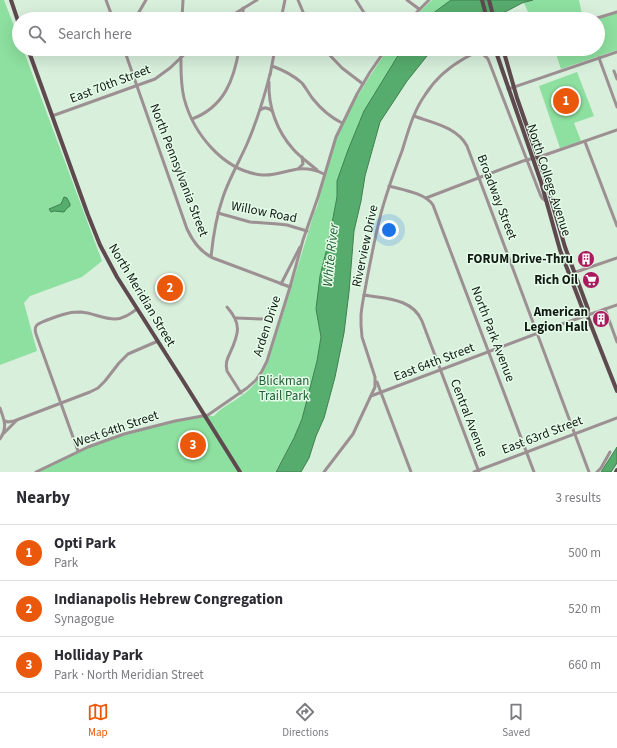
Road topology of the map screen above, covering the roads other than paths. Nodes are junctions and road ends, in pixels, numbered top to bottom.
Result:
1 (10, 0) edge
2 (106, 0) edge
3 (146, 0) edge
4 (183, 0) edge
5 (257, 0) edge
6 (286, 0) edge
7 (298, 0) edge
8 (356, 0) edge
9 (407, 0) edge
10 (429, 0) edge
11 (482, 0) edge
12 (489, 0) edge
13 (244, 8) junction
14 (419, 9) junction
15 (14, 12) edge
16 (110, 12) edge
17 (139, 12) edge
18 (182, 12) edge
19 (237, 12) edge
20 (244, 12) edge
21 (283, 12) edge
22 (303, 12) edge
23 (364, 12) edge
24 (416, 12) edge
25 (485, 12) edge
26 (492, 12) edge
27 (617, 12) edge
28 (605, 16) edge
29 (617, 52) edge
30 (31, 56) edge
31 (126, 56) edge
32 (237, 56) edge
33 (274, 56) edge
34 (331, 56) edge
35 (381, 56) edge
36 (469, 56) edge
37 (486, 56) edge
38 (498, 56) edge
39 (505, 56) edge
40 (181, 58) joint
41 (599, 58) junction
42 (272, 66) junction
43 (614, 72) dead end
44 (270, 74) junction
45 (617, 79) edge
46 (363, 84) junction
47 (136, 85) junction
48 (514, 88) junction
49 (508, 89) junction
50 (617, 92) edge
51 (612, 94) junction
52 (617, 107) edge
53 (260, 110) junction
54 (272, 111) junction
55 (52, 116) junction
56 (414, 116) junction
57 (192, 119) junction
58 (342, 123) junction
59 (617, 130) edge
60 (585, 142) junction
61 (302, 157) junction
62 (538, 157) junction
63 (533, 159) junction
64 (527, 160) junction
65 (236, 166) junction
66 (298, 169) junction
67 (318, 171) junction
68 (324, 174) junction
69 (479, 178) junction
70 (389, 186) junction
71 (426, 198) junction
72 (546, 201) junction
73 (617, 211) edge
74 (612, 212) junction
75 (218, 213) junction
76 (617, 226) edge
77 (307, 231) junction
78 (303, 240) junction
79 (211, 257) junction
80 (617, 258) edge
81 (574, 272) junction
82 (569, 274) junction
83 (281, 284) junction
84 (290, 287) junction
85 (364, 295) junction
86 (617, 305) edge
87 (227, 307) dead end
88 (605, 309) junction
89 (137, 310) junction
90 (588, 315) junction
91 (236, 318) junction
92 (262, 319) dead end
93 (538, 333) junction
94 (158, 341) junction
95 (617, 342) edge
96 (489, 352) junction
97 (441, 370) junction
98 (375, 375) junction
99 (617, 391) edge
100 (241, 393) junction
101 (380, 393) junction
102 (372, 396) junction
103 (60, 402) junction
104 (0, 408) edge
105 (205, 416) junction
106 (617, 418) edge
107 (19, 419) junction
108 (5, 421) junction
109 (575, 433) junction
110 (3, 434) junction
111 (0, 439) edge
112 (78, 451) junction
113 (527, 452) junction
114 (610, 452) dead end
115 (479, 471) edge
116 (36, 472) edge
117 (240, 472) edge
118 (324, 472) edge
119 (411, 472) edge
120 (474, 472) edge
121 (534, 472) edge
122 (589, 472) edge
123 (597, 472) edge

1 - 15 main road
2 - 16 street
3 - 17 street
4 - 18 street
5 - 13 street
6 - 21 street
7 - 22 street
8 - 23 street
9 - 14 street
10 - 14 street
11 - 25 main road
12 - 26 main road
13 - 19 street
13 - 20 street
14 - 24 street
27 - 28 street
29 - 41 street
30 - 55 main road, North Meridian Street
31 - 47 street, North Pennsylvania Street
32 - 57 street
33 - 42 street
34 - 46 street
35 - 46 street, Arden Drive
36 - 56 street, Riverview Drive
37 - 64 street, Riverview Drive
38 - 49 main road, North College Avenue
39 - 48 main road, North College Avenue
40 - 47 street, East 70th Street
40 - 57 street
41 - 48 street
41 - 51 street
42 - 44 street
42 - 58 street
43 - 45 street
44 - 53 street
44 - 54 street
46 - 58 street, Arden Drive
47 - 55 street, East 70th Street
47 - 79 street, North Pennsylvania Street
48 - 49 street
48 - 62 main road, North College Avenue
49 - 63 main road, North College Avenue
50 - 51 street
51 - 52 street
53 - 54 street
53 - 65 street
54 - 61 street
55 - 89 main road, North Meridian Street
56 - 69 street, Broadway Street
56 - 70 street, Riverview Drive
57 - 65 street
58 - 68 street, Arden Drive
59 - 60 street
60 - 62 street
60 - 74 street
61 - 66 street
61 - 67 street
62 - 63 street
62 - 81 main road, North College Avenue
63 - 64 street
63 - 72 main road, North College Avenue
64 - 69 street
64 - 72 street
65 - 66 street
65 - 75 street
66 - 67 street
67 - 68 street
68 - 77 street, Arden Drive
69 - 71 street
69 - 93 street, Broadway Street
70 - 71 street
70 - 85 street, Riverview Drive
71 - 96 street, North Park Avenue
72 - 82 main road, North College Avenue
73 - 74 street
74 - 76 street
75 - 77 street, Willow Road
75 - 79 street
77 - 78 street, Arden Drive
78 - 83 street, Arden Drive
78 - 84 street, Arden Drive
79 - 83 street, North Pennsylvania Street
80 - 81 street
81 - 82 street
81 - 90 main road, North College Avenue
82 - 90 main road, North College Avenue
83 - 84 street, North Pennsylvania Street
84 - 100 street, Arden Drive
85 - 97 street, Central Avenue
85 - 98 street, Riverview Drive
86 - 88 street, East 64th Street
87 - 91 street
88 - 90 street, East 64th Street
88 - 95 street
89 - 94 main road, North Meridian Street
89 - 103 street
90 - 93 street, East 64th Street
90 - 99 main road, North College Avenue
91 - 92 street
91 - 100 street
93 - 96 street, East 64th Street
93 - 109 street, Broadway Street
94 - 103 street
94 - 105 main road, North Meridian Street
96 - 97 street, East 64th Street
96 - 113 street, North Park Avenue
97 - 101 street, East 64th Street
97 - 115 street, Central Avenue
98 - 101 street
98 - 102 street, Riverview Drive
100 - 105 street, Arden Drive
101 - 102 street, East 64th Street
101 - 119 street
102 - 118 street, Riverview Drive
103 - 107 street
103 - 112 street
104 - 108 street
105 - 112 street, West 64th Street
105 - 117 main road, North Meridian Street
106 - 109 street, East 63rd Street
107 - 108 street
107 - 110 street
108 - 110 street
109 - 113 street, East 63rd Street
109 - 122 street, Broadway Street
110 - 111 street
112 - 116 street, West 64th Street
113 - 115 street, East 63rd Street
113 - 121 street, North Park Avenue
114 - 123 street
115 - 120 street, East 63rd Street

